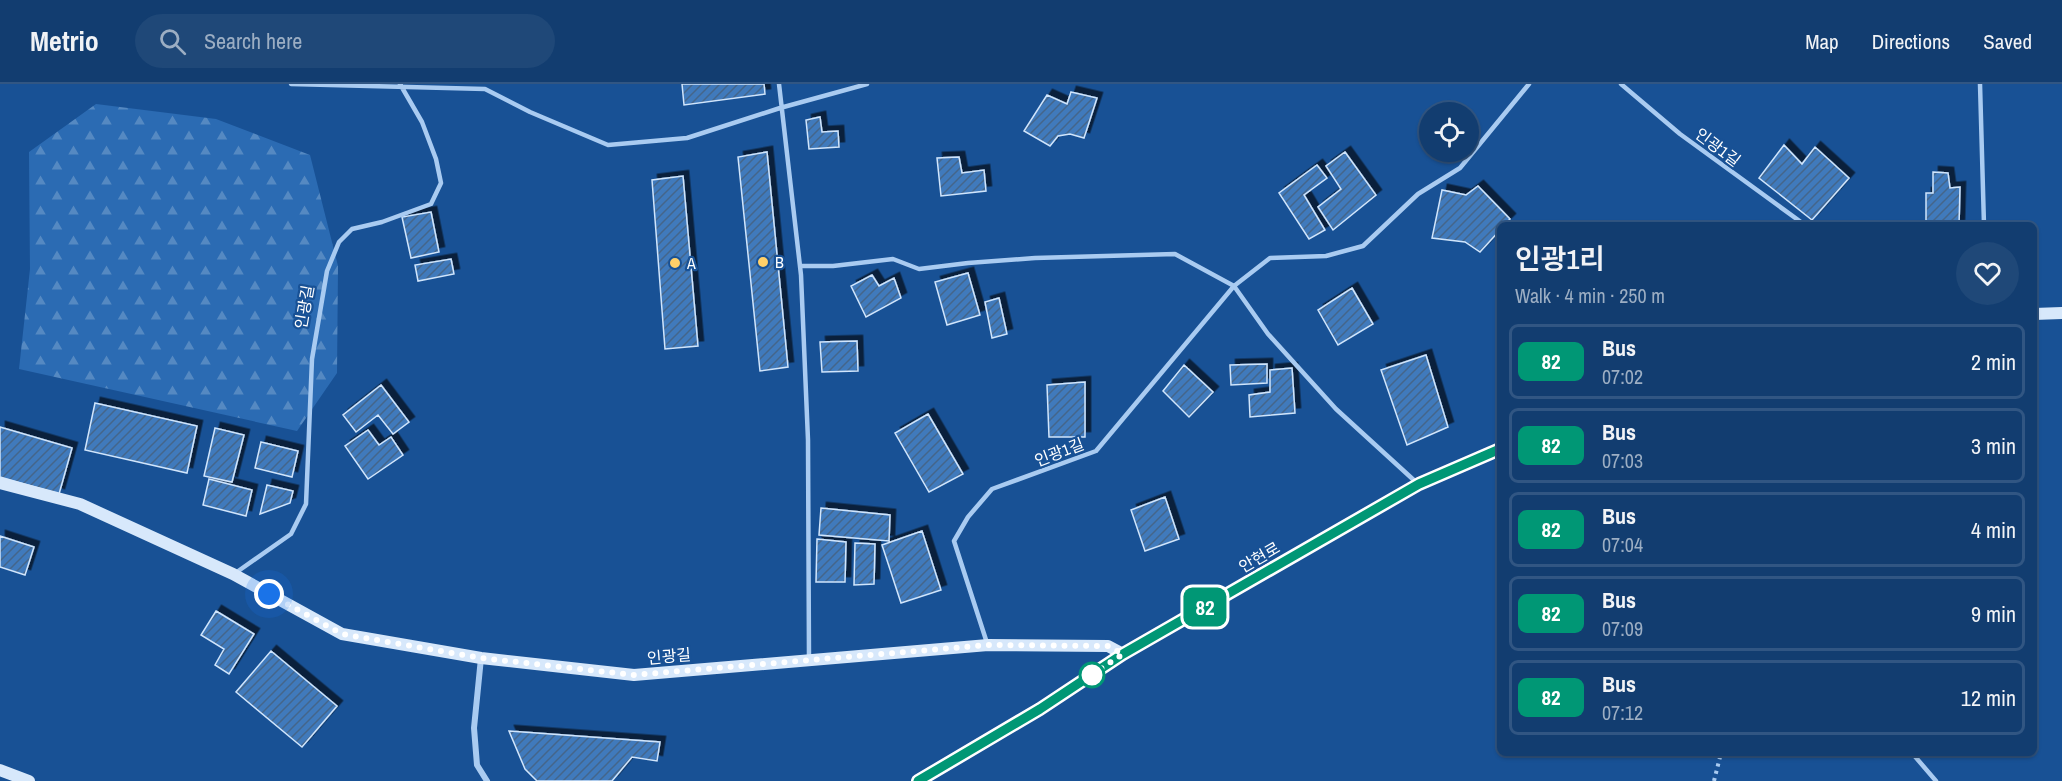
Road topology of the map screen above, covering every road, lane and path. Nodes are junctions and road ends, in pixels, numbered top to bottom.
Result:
1 (291, 84) edge
2 (779, 84) edge
3 (867, 84) edge
4 (1528, 84) edge
5 (1621, 84) edge
6 (1980, 84) edge
7 (401, 86) edge
8 (780, 108) junction
9 (1801, 222) edge
10 (1984, 222) edge
11 (801, 266) junction
12 (1234, 286) junction
13 (2062, 313) edge
14 (2037, 314) edge
15 (1497, 450) edge
16 (0, 483) edge
17 (1419, 484) junction
18 (233, 574) junction
19 (988, 645) junction
20 (1123, 654) junction
21 (481, 658) junction
22 (809, 660) junction
23 (1720, 756) edge
24 (1915, 756) edge
25 (0, 770) edge
26 (29, 781) edge
27 (487, 781) edge
28 (918, 781) edge
29 (1714, 781) edge
30 (1936, 781) edge

1 - 7 lane
2 - 8 lane
3 - 8 lane
4 - 12 lane, 인광1길
5 - 9 lane, 인광1길
6 - 10 lane
7 - 8 lane
7 - 18 lane, 인광길
8 - 11 lane
11 - 12 lane
11 - 22 lane
12 - 17 lane
12 - 19 lane, 인광1길
13 - 14 street
15 - 17 street, 안현로
16 - 18 street, 인광길
17 - 20 street, 안현로
18 - 21 street, 인광길
19 - 20 street, 인광길
19 - 22 street, 인광길
20 - 28 street, 안현로
21 - 22 street, 인광길
21 - 27 street
23 - 29 path
24 - 30 lane
25 - 26 street

